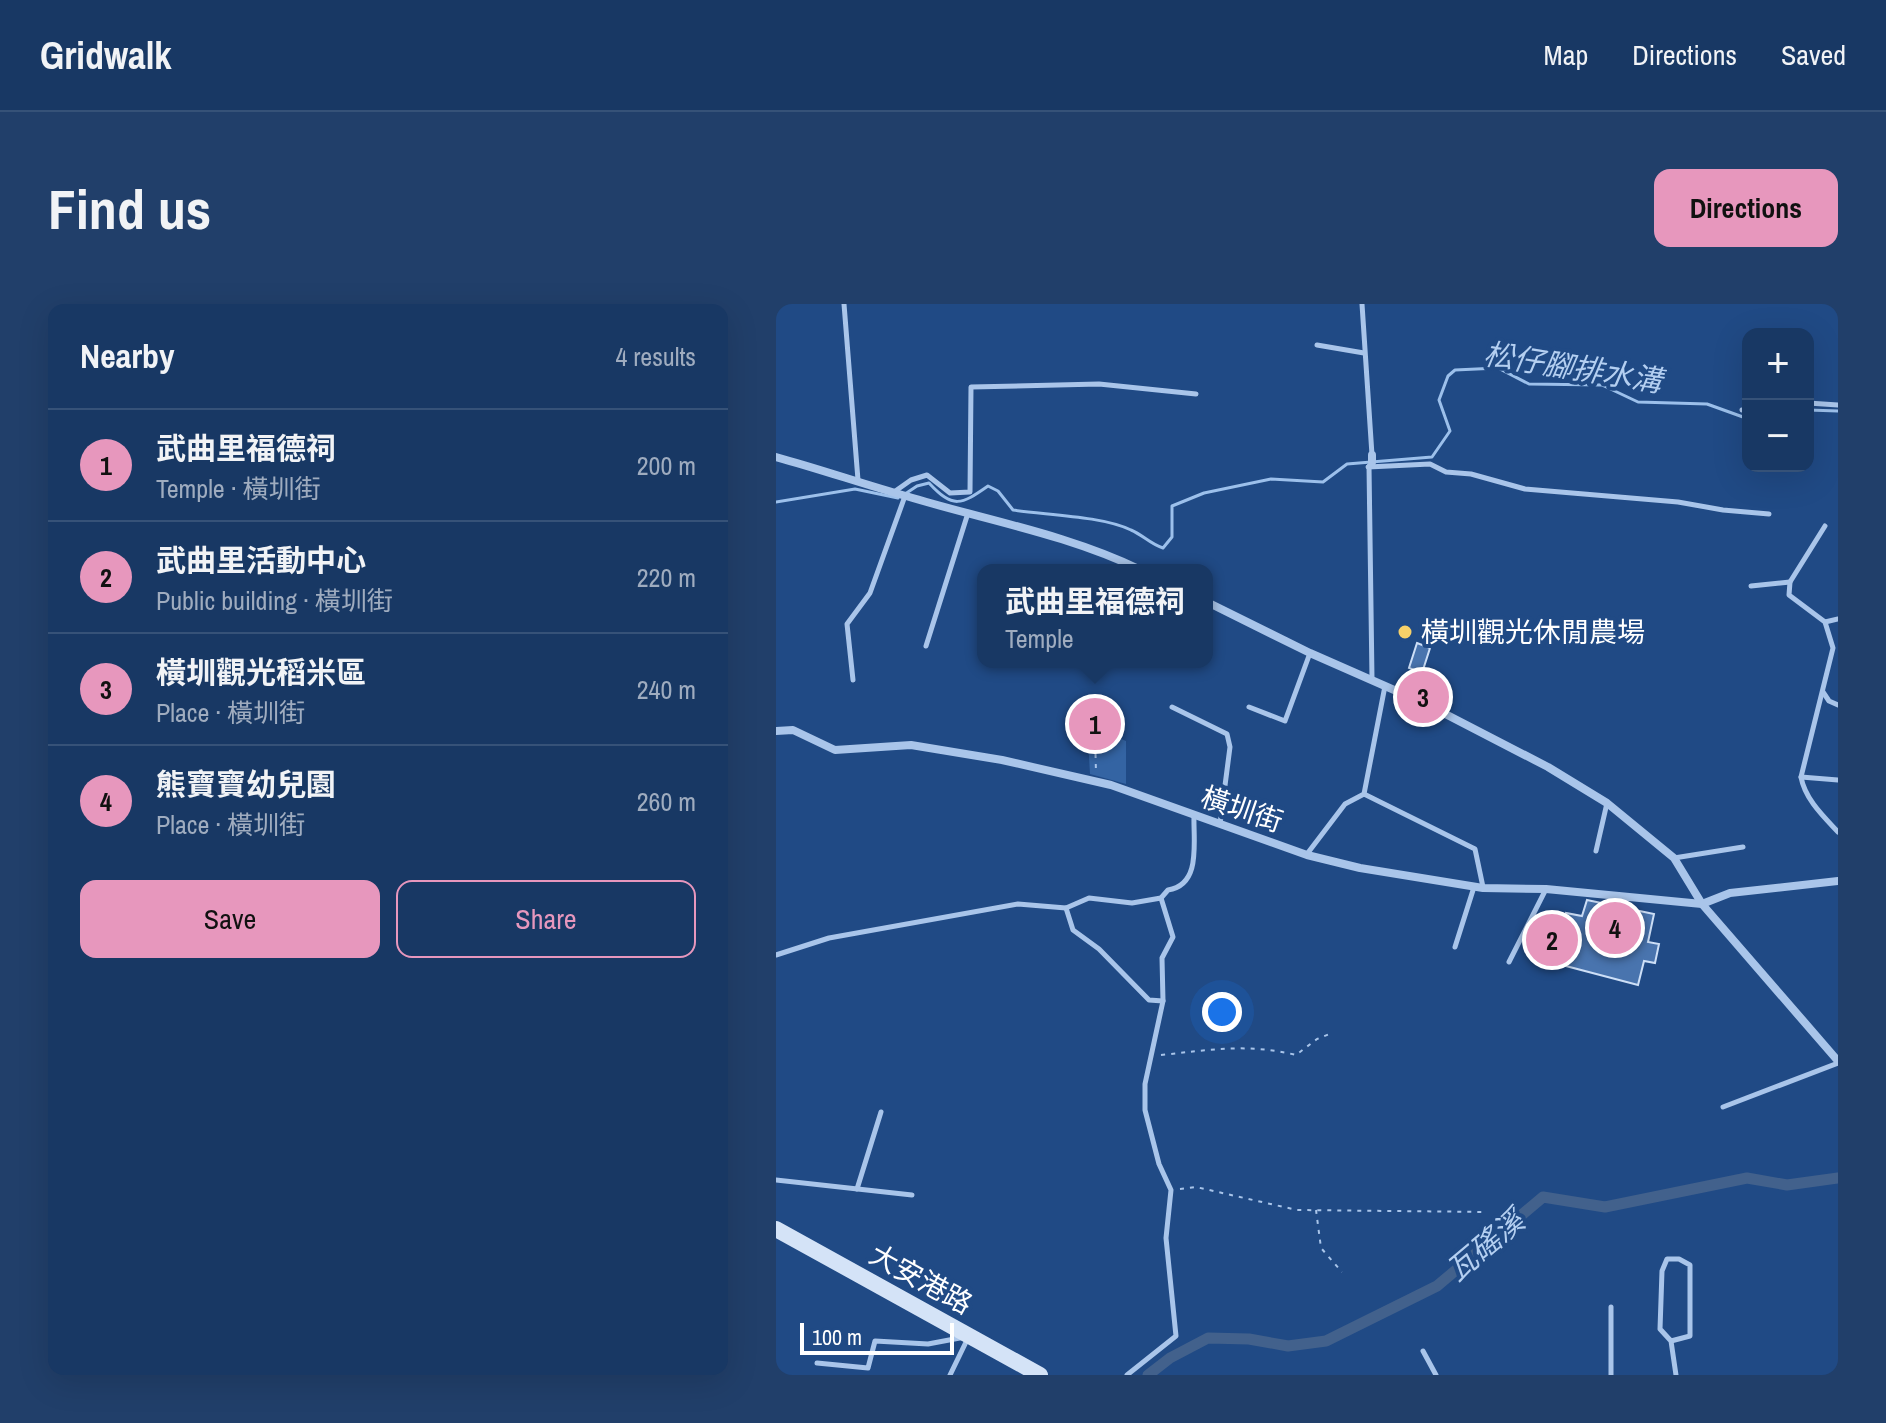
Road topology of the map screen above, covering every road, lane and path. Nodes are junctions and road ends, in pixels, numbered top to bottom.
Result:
1 (844, 304) edge
2 (1362, 304) edge
3 (1317, 345) dead end
4 (1364, 353) junction
5 (1196, 394) dead end
6 (1814, 403) edge
7 (1838, 405) edge
8 (776, 457) edge
9 (1371, 461) junction
10 (858, 480) junction
11 (894, 492) junction
12 (905, 496) junction
13 (969, 512) junction
14 (1769, 514) dead end
15 (1825, 526) dead end
16 (1129, 564) edge
17 (1790, 582) junction
18 (1751, 586) dead end
19 (1213, 605) edge
20 (1838, 619) edge
21 (1825, 622) junction
22 (926, 646) dead end
23 (1836, 648) edge
24 (1310, 653) junction
25 (853, 680) dead end
26 (1372, 680) junction
27 (1385, 686) junction
28 (1822, 692) junction
29 (1838, 705) edge
30 (1172, 707) dead end
31 (1249, 707) dead end
32 (776, 731) edge
33 (1095, 734) dead end
34 (1801, 777) junction
35 (1838, 780) edge
36 (1097, 782) junction
37 (1364, 794) junction
38 (1607, 803) junction
39 (1194, 815) junction
40 (1220, 824) junction
41 (1838, 832) edge
42 (1743, 847) dead end
43 (1596, 851) dead end
44 (1307, 855) junction
45 (1674, 858) junction
46 (1838, 881) edge
47 (1479, 887) junction
48 (1546, 889) junction
49 (1161, 898) junction
50 (1702, 904) junction
51 (1066, 908) junction
52 (1455, 947) dead end
53 (776, 955) edge
54 (1509, 962) dead end
55 (1163, 1001) junction
56 (1332, 1033) dead end
57 (1151, 1056) junction
58 (1838, 1062) edge
59 (1723, 1107) dead end
60 (881, 1112) dead end
61 (776, 1180) edge
62 (857, 1189) junction
63 (1171, 1190) junction
64 (912, 1195) dead end
65 (1316, 1210) junction
66 (1487, 1212) dead end
67 (776, 1229) edge
68 (1342, 1272) dead end
69 (1611, 1307) dead end
70 (969, 1335) junction
71 (1671, 1341) junction
72 (1423, 1351) dead end
73 (817, 1363) dead end
74 (950, 1375) edge
75 (1040, 1375) edge
76 (1127, 1375) edge
77 (1436, 1375) edge
78 (1611, 1375) edge
79 (1676, 1375) edge

1 - 10 lane
2 - 4 lane
3 - 4 lane
4 - 9 lane
5 - 11 lane
6 - 7 lane
8 - 10 street
9 - 14 lane
9 - 26 lane
10 - 11 street
11 - 12 street
12 - 13 street
12 - 25 lane
13 - 16 street
13 - 22 lane
15 - 17 lane
17 - 18 lane
17 - 21 lane
19 - 24 street
20 - 21 lane
21 - 23 lane
23 - 28 lane
24 - 26 street
24 - 31 lane
26 - 27 street
27 - 37 lane
27 - 38 street
28 - 29 lane
28 - 34 lane
30 - 40 lane
32 - 36 street, 橫圳街
33 - 36 path
34 - 35 lane
34 - 41 lane
36 - 39 street, 橫圳街
37 - 44 lane
37 - 47 lane
38 - 43 lane
38 - 45 street
39 - 40 street, 橫圳街
39 - 49 lane
40 - 44 street, 橫圳街
42 - 45 lane
44 - 47 street, 橫圳街
45 - 50 street
46 - 50 street, 橫圳街
47 - 48 street, 橫圳街
47 - 52 lane
48 - 50 street, 橫圳街
48 - 54 lane
49 - 51 lane
49 - 55 lane
50 - 58 street
51 - 53 lane
51 - 55 lane
55 - 57 lane
56 - 57 path
57 - 63 lane
58 - 59 lane
60 - 62 lane
61 - 62 lane
62 - 64 lane
63 - 65 path
63 - 76 lane
65 - 66 path
65 - 68 path
67 - 70 main road, 大安港路
69 - 78 lane
70 - 73 lane
70 - 74 lane
70 - 75 main road, 大安港路
71 - 71 lane
71 - 79 lane
72 - 77 lane

